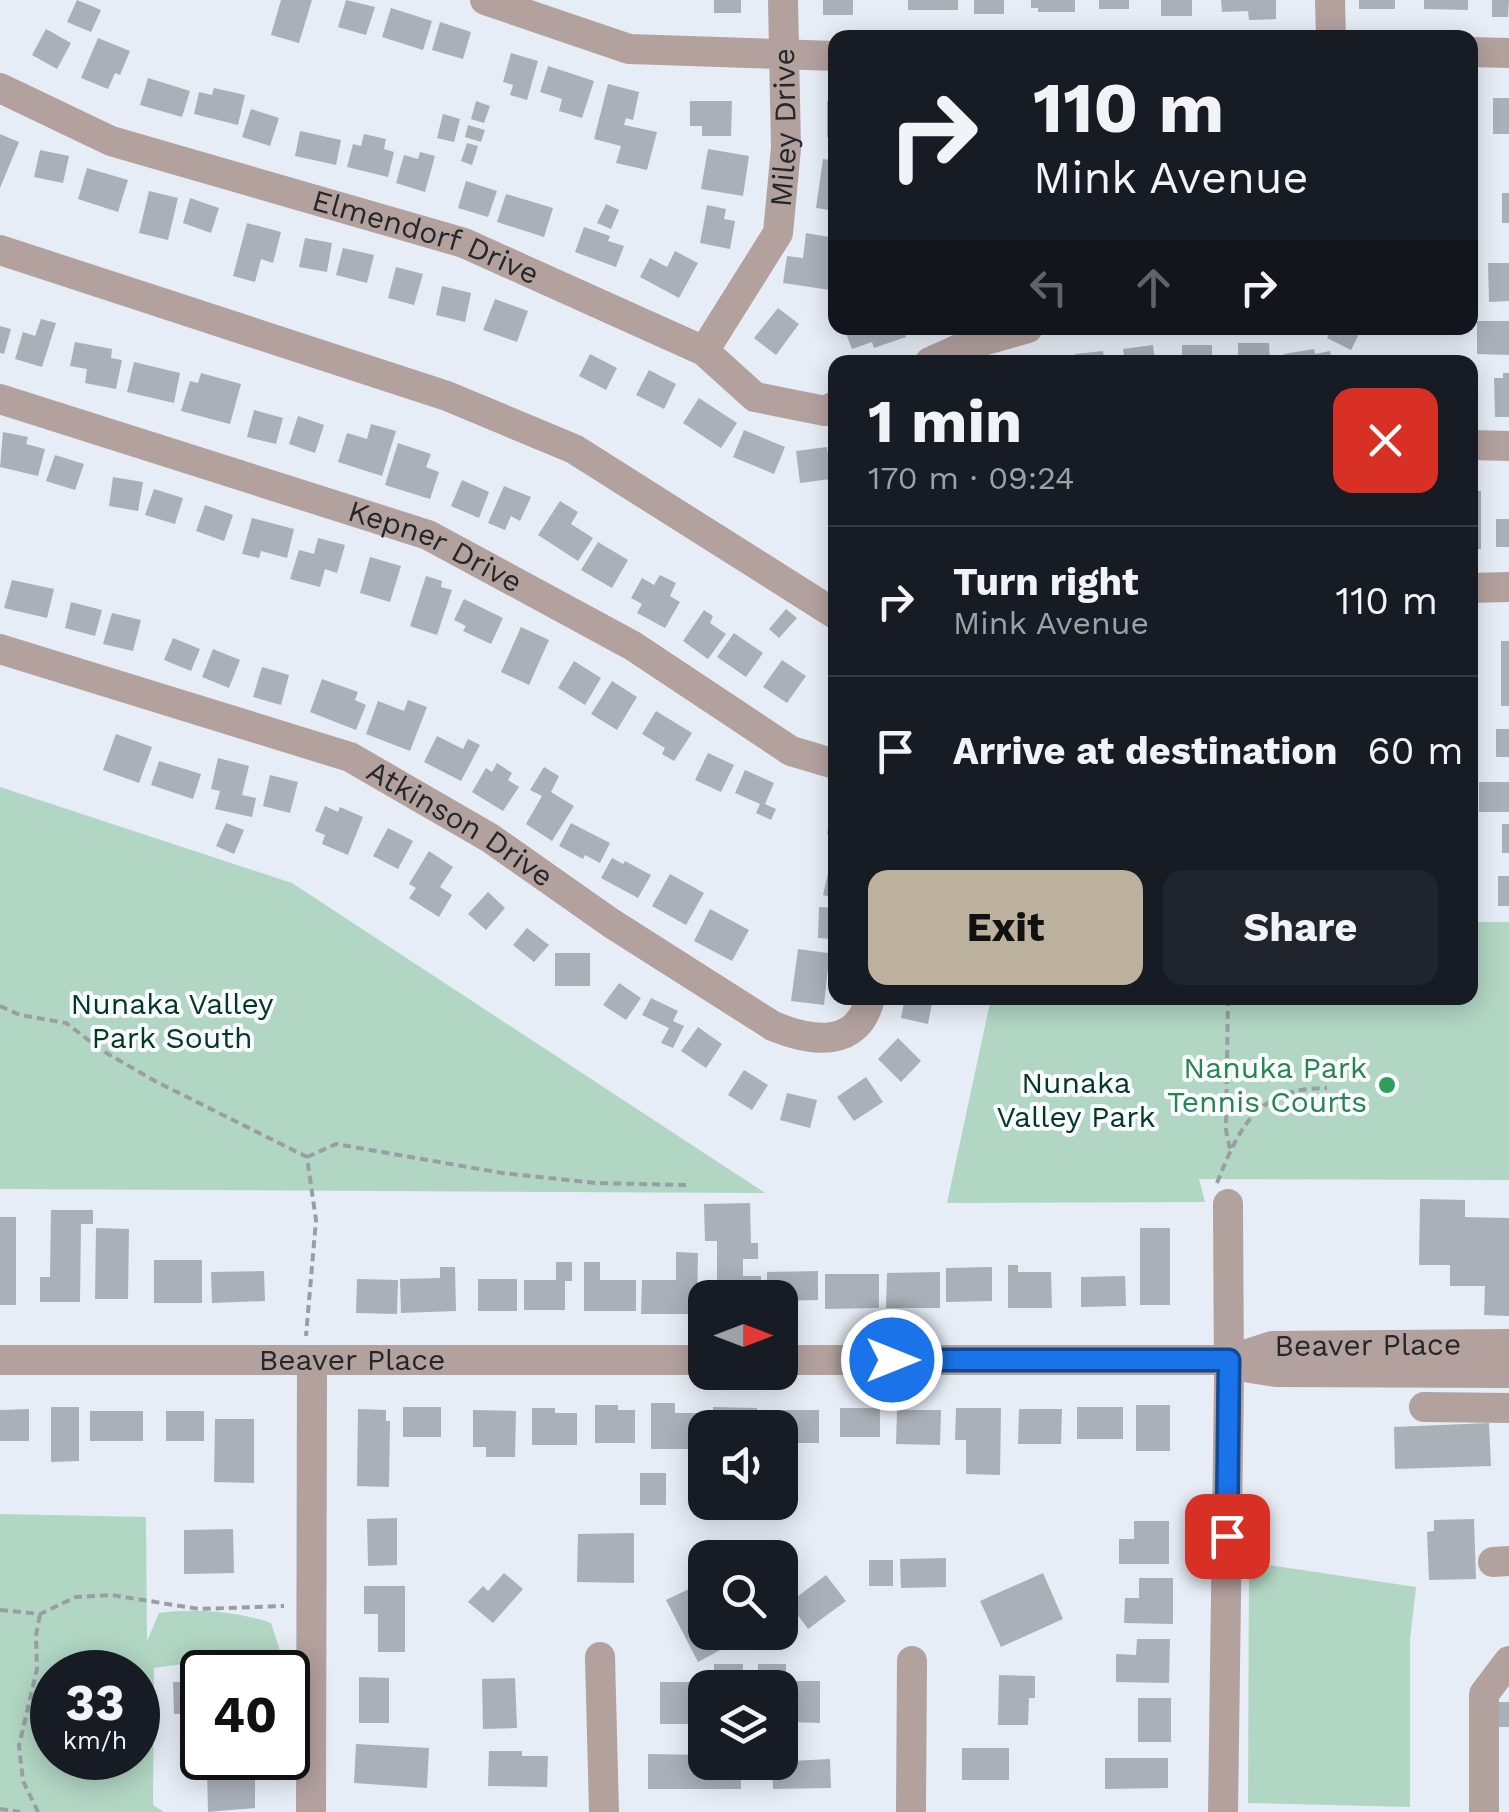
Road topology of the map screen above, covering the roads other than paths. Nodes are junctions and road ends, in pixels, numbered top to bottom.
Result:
1 (485, 0) edge
2 (783, 0) edge
3 (1330, 0) edge
4 (1331, 30) edge
5 (1478, 52) edge
6 (1509, 53) edge
7 (783, 56) junction
8 (828, 56) edge
9 (0, 88) edge
10 (0, 250) edge
11 (1003, 335) edge
12 (704, 352) junction
13 (946, 355) edge
14 (0, 400) edge
15 (828, 410) edge
16 (1478, 445) edge
17 (1509, 446) edge
18 (1478, 588) edge
19 (1509, 588) edge
20 (828, 609) edge
21 (0, 649) edge
22 (828, 762) edge
23 (868, 1005) edge
24 (1228, 1204) road end
25 (1509, 1344) edge
26 (0, 1360) edge
27 (312, 1360) junction
28 (688, 1360) edge
29 (798, 1360) edge
30 (1229, 1360) junction
31 (1509, 1373) edge
32 (1424, 1407) dead end
33 (1509, 1408) edge
34 (600, 1657) dead end
35 (912, 1661) dead end
36 (1509, 1661) edge
37 (1497, 1766) edge
38 (312, 1812) edge
39 (604, 1812) edge
40 (910, 1812) edge
41 (1224, 1812) edge
42 (1484, 1812) edge

1 - 7 street
2 - 7 street, Miley Drive
3 - 4 street
5 - 6 street
7 - 8 street
7 - 12 street, Miley Drive
9 - 12 street, Elmendorf Drive
10 - 20 street
11 - 13 street
12 - 15 street, Elmendorf Drive
14 - 22 street, Kepner Drive
16 - 17 street
18 - 19 street
21 - 23 street, Atkinson Drive
24 - 30 street
25 - 30 street, Beaver Place
26 - 27 street, Beaver Place
27 - 28 street, Beaver Place
27 - 38 street
29 - 30 street, Beaver Place
30 - 31 street, Beaver Place
30 - 41 street
32 - 33 street
34 - 39 street
35 - 40 street
36 - 37 street
37 - 42 street

